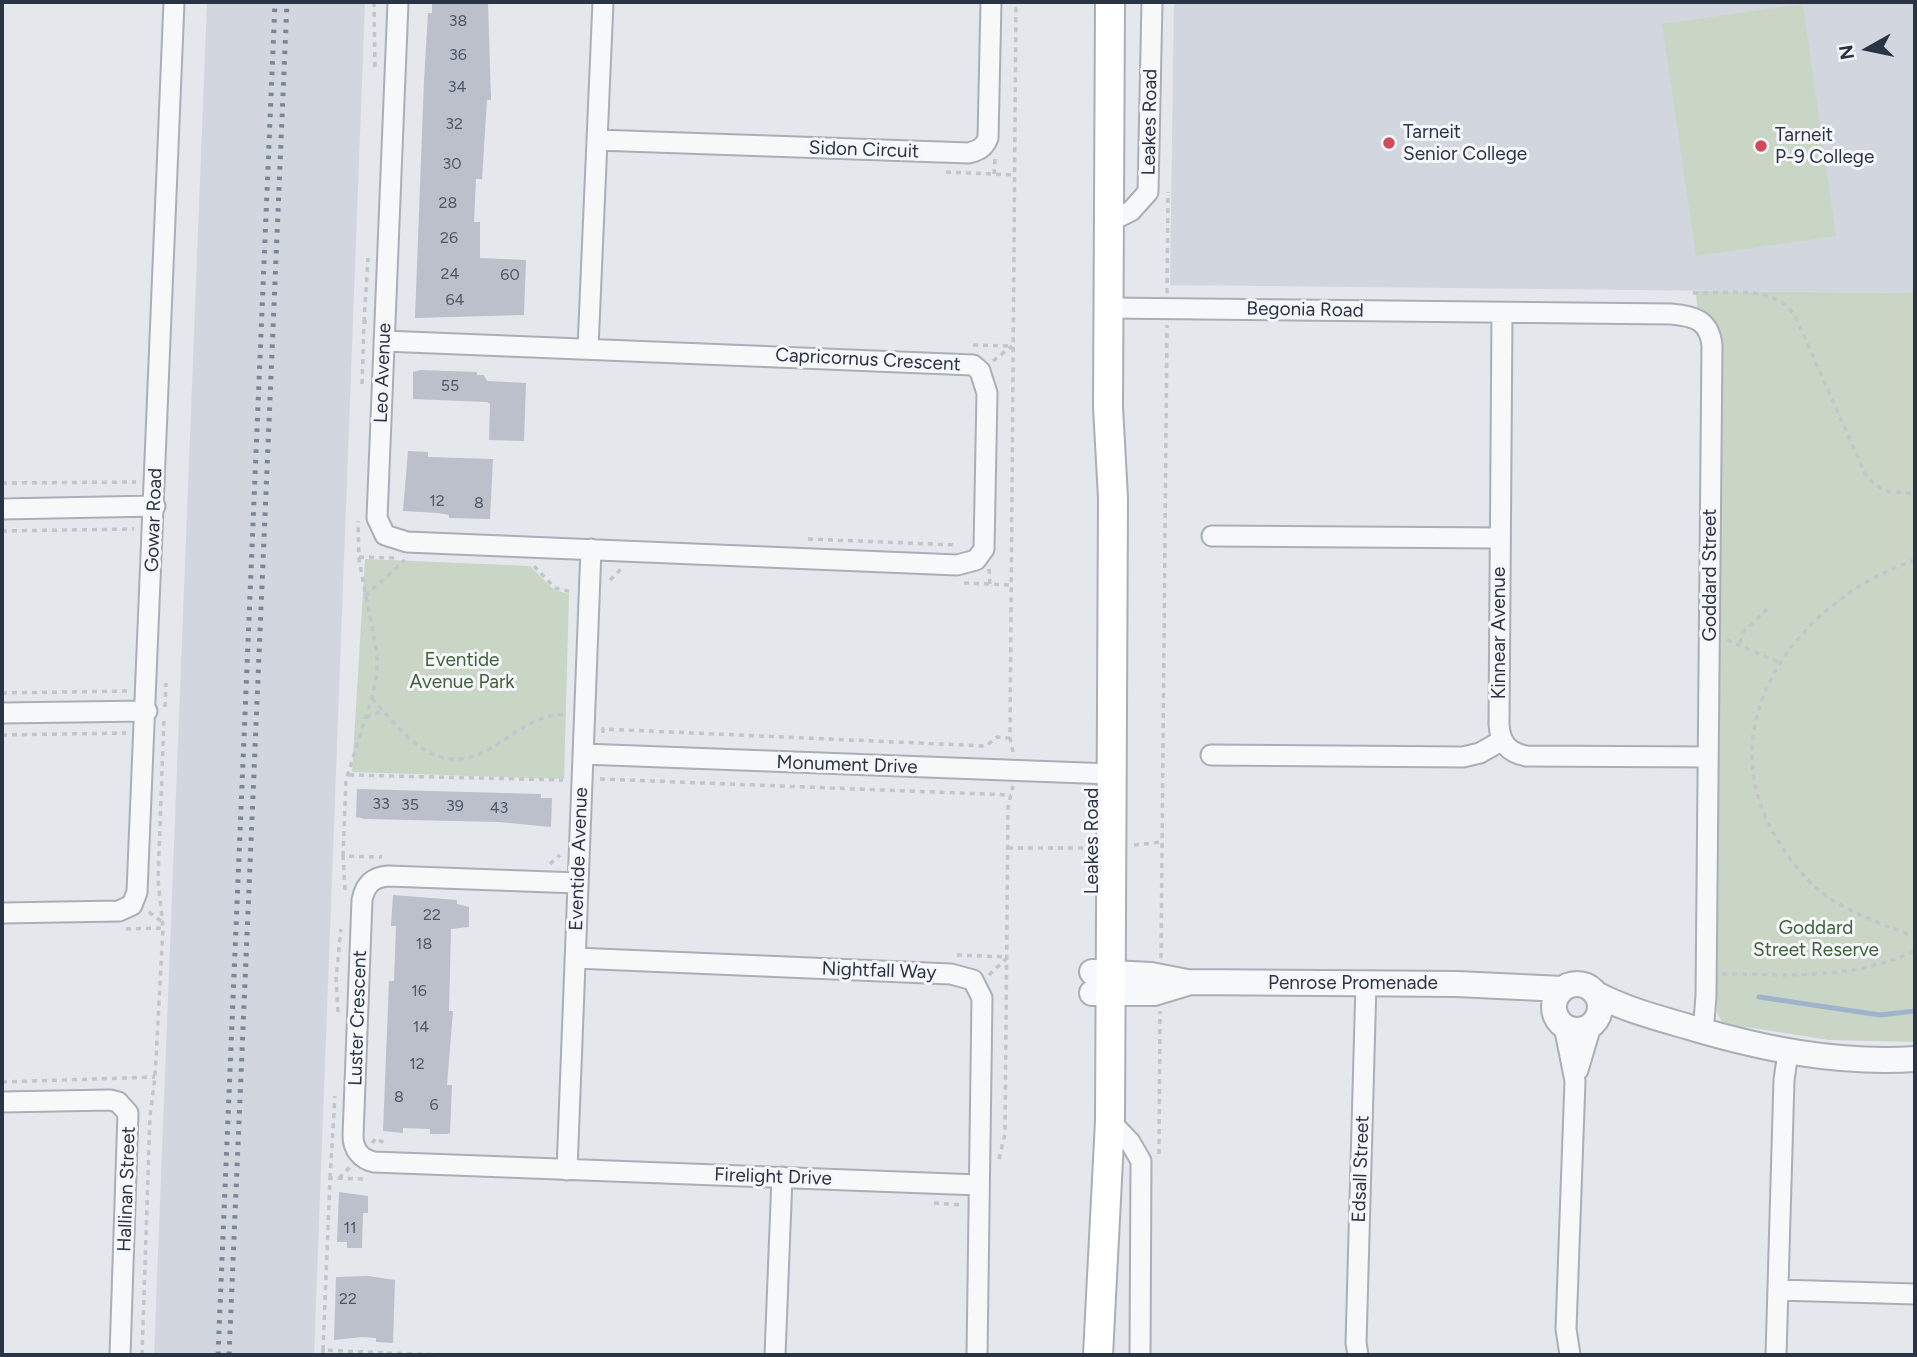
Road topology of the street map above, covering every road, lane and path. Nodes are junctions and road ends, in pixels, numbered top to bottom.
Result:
1 (174, 2) edge
2 (398, 2) edge
3 (603, 2) edge
4 (991, 2) edge
5 (1016, 2) edge
6 (1110, 2) edge
7 (1152, 2) edge
8 (597, 140) junction
9 (1168, 179) dead end
10 (1109, 222) junction
11 (1693, 293) dead end
12 (1108, 308) junction
13 (1167, 309) junction
14 (1502, 313) junction
15 (385, 332) junction
16 (588, 348) junction
17 (362, 388) dead end
18 (156, 482) junction
19 (2, 483) edge
20 (1915, 494) edge
21 (155, 506) junction
22 (2, 509) edge
23 (358, 515) dead end
24 (136, 529) dead end
25 (2, 531) edge
26 (1212, 536) dead end
27 (1500, 538) junction
28 (591, 549) junction
29 (405, 550) junction
30 (359, 557) junction
31 (418, 559) dead end
32 (1915, 560) edge
33 (525, 563) dead end
34 (633, 570) dead end
35 (963, 583) dead end
36 (1011, 585) junction
37 (589, 594) junction
38 (364, 597) junction
39 (1767, 609) dead end
40 (1710, 640) junction
41 (1740, 643) junction
42 (1780, 663) junction
43 (166, 677) dead end
44 (2, 693) edge
45 (153, 697) junction
46 (372, 698) junction
47 (383, 711) junction
48 (2, 713) edge
49 (566, 714) dead end
50 (604, 716) dead end
51 (366, 717) junction
52 (603, 729) junction
53 (129, 733) dead end
54 (2, 735) edge
55 (1010, 737) junction
56 (1501, 741) junction
57 (593, 755) junction
58 (1211, 755) dead end
59 (1708, 757) junction
60 (1018, 771) junction
61 (1101, 774) junction
62 (349, 775) junction
63 (592, 779) junction
64 (601, 793) dead end
65 (1011, 795) junction
66 (1162, 842) junction
67 (560, 843) dead end
68 (1008, 848) junction
69 (1101, 848) junction
70 (560, 855) junction
71 (343, 856) junction
72 (389, 857) dead end
73 (537, 863) dead end
74 (568, 882) junction
75 (345, 901) dead end
76 (2, 913) edge
77 (343, 920) dead end
78 (1915, 937) edge
79 (1915, 951) edge
80 (954, 955) dead end
81 (1007, 957) junction
82 (575, 958) junction
83 (1717, 974) dead end
84 (1101, 983) junction
85 (1366, 983) junction
86 (1161, 984) junction
87 (1518, 988) junction
88 (1562, 989) junction
89 (1598, 995) junction
90 (338, 1015) dead end
91 (1653, 1017) junction
92 (1560, 1020) junction
93 (1592, 1025) junction
94 (1699, 1030) junction
95 (1788, 1052) junction
96 (1915, 1059) edge
97 (155, 1077) junction
98 (1575, 1081) junction
99 (2, 1082) edge
100 (335, 1095) dead end
101 (2, 1102) edge
102 (1110, 1121) junction
103 (1159, 1162) dead end
104 (997, 1168) dead end
105 (567, 1170) junction
106 (782, 1177) junction
107 (330, 1178) junction
108 (367, 1179) dead end
109 (979, 1185) junction
110 (921, 1203) dead end
111 (961, 1205) dead end
112 (1100, 1275) junction
113 (1777, 1290) junction
114 (1915, 1294) edge
115 (323, 1353) edge
116 (387, 1354) edge
117 (120, 1355) edge
118 (142, 1355) edge
119 (450, 1355) edge
120 (775, 1355) edge
121 (977, 1355) edge
122 (1098, 1355) edge
123 (1140, 1355) edge
124 (1358, 1355) edge
125 (1570, 1355) edge
126 (1776, 1355) edge

1 - 18 street, Gowar Road
2 - 15 street, Leo Avenue
3 - 8 street
4 - 8 street, Sidon Circuit
5 - 36 path
6 - 10 main road, Leakes Road
7 - 10 street, Leakes Road
8 - 16 street
9 - 13 path
10 - 12 main road, Leakes Road
11 - 20 path
12 - 13 street, Begonia Road
12 - 61 main road, Leakes Road
13 - 14 street, Begonia Road
13 - 66 path
14 - 27 street, Kinnear Avenue
14 - 40 street, Goddard Street
15 - 16 street, Capricornus Crescent
15 - 17 path
15 - 29 street, Leo Avenue
16 - 28 street, Capricornus Crescent
18 - 19 path
18 - 21 street, Gowar Road
21 - 22 street
21 - 45 street, Gowar Road
23 - 30 path
24 - 25 path
26 - 27 street
27 - 56 street, Kinnear Avenue
28 - 29 street
28 - 37 street, Eventide Avenue
29 - 30 path
29 - 31 path
29 - 38 path
30 - 38 path
32 - 42 path
33 - 37 path
34 - 37 path
35 - 36 path
36 - 55 path
37 - 57 street, Eventide Avenue
38 - 46 path
39 - 41 path
40 - 41 path
40 - 59 street, Goddard Street
41 - 42 path
42 - 78 path
43 - 45 path
44 - 45 path
45 - 48 street
45 - 76 street, Gowar Road
45 - 97 path
46 - 47 path
46 - 51 path
47 - 49 path
47 - 51 path
50 - 52 path
51 - 62 path
52 - 55 path
52 - 57 path
53 - 54 path
55 - 60 path
56 - 58 street
56 - 59 street
57 - 60 street, Monument Drive
57 - 63 street, Eventide Avenue
57 - 63 path
59 - 94 street, Goddard Street
60 - 61 street, Monument Drive
60 - 65 path
61 - 69 main road, Leakes Road
62 - 63 path
62 - 71 path
63 - 64 path
63 - 65 path
63 - 74 street, Eventide Avenue
65 - 68 path
66 - 69 path
66 - 86 path
67 - 70 path
68 - 69 path
68 - 81 path
69 - 84 main road, Leakes Road
70 - 73 path
70 - 74 path
71 - 72 path
71 - 75 path
74 - 82 street, Eventide Avenue
74 - 105 street, Luster Crescent
77 - 90 path
79 - 83 path
80 - 81 path
81 - 104 path
82 - 105 street, Eventide Avenue
82 - 109 street, Nightfall Way
84 - 86 street, Penrose Promenade
84 - 102 main road, Leakes Road
84 - 112 main road, Leakes Road
85 - 86 street, Penrose Promenade
85 - 87 street, Penrose Promenade
85 - 124 street, Edsall Street
86 - 103 path
87 - 88 street, Penrose Promenade
87 - 92 street
88 - 89 street
88 - 92 street
89 - 91 street
89 - 93 street
91 - 93 street
91 - 94 street
92 - 93 street
92 - 98 street
93 - 98 street
94 - 95 street
95 - 96 street
95 - 113 street
97 - 99 path
97 - 118 path
98 - 125 street
100 - 107 path
101 - 117 street, Hallinan Street
102 - 112 main road, Leakes Road
102 - 123 street
105 - 106 street, Firelight Drive
106 - 109 street, Firelight Drive
106 - 120 street
107 - 108 path
107 - 115 path
109 - 121 street
110 - 111 path
112 - 122 main road, Leakes Road
113 - 114 street
113 - 126 street
115 - 116 path
116 - 119 path

